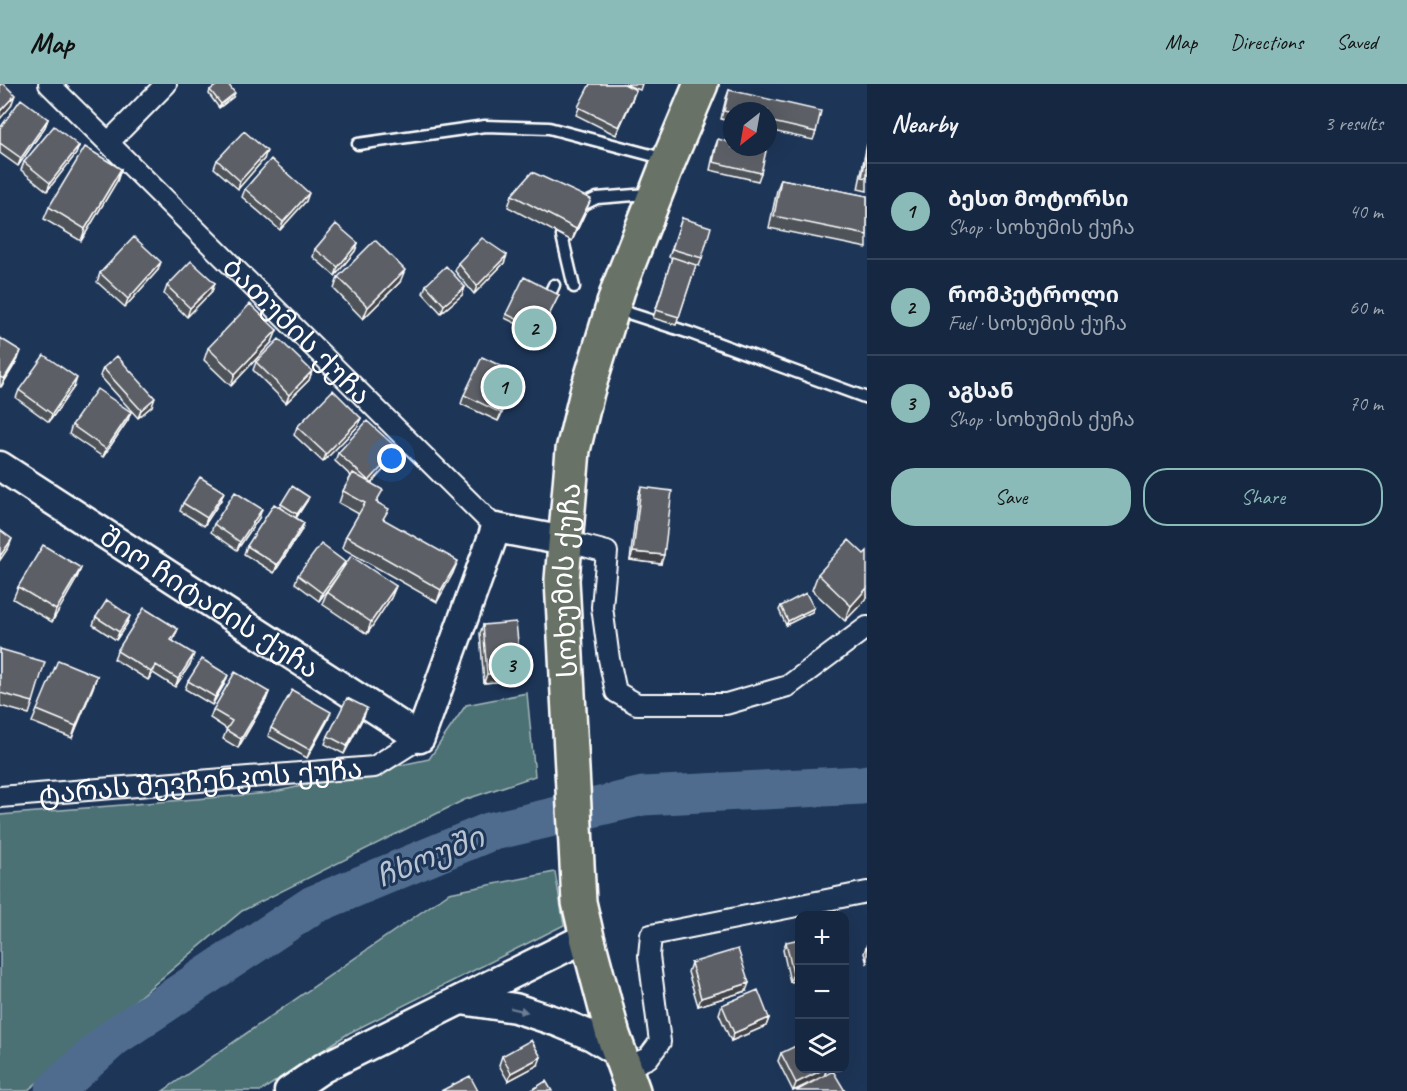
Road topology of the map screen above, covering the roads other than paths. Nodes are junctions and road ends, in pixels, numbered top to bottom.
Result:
1 (49, 84) edge
2 (166, 84) edge
3 (701, 84) edge
4 (109, 142) junction
5 (358, 144) dead end
6 (669, 160) junction
7 (647, 194) dead end
8 (578, 207) edge
9 (562, 236) edge
10 (554, 285) dead end
11 (574, 287) dead end
12 (613, 308) junction
13 (526, 339) dead end
14 (867, 398) edge
15 (0, 466) edge
16 (496, 528) junction
17 (565, 542) junction
18 (867, 627) edge
19 (420, 738) junction
20 (0, 797) edge
21 (867, 892) edge
22 (587, 937) junction
23 (461, 1000) junction
24 (626, 1071) edge
25 (289, 1091) edge

1 - 4 street, ბათუმის ქუჩა
2 - 4 street
3 - 6 highway, სოხუმის ქუჩა
4 - 16 street, ბათუმის ქუჩა
5 - 6 lane
6 - 12 highway, სოხუმის ქუჩა
7 - 8 lane
9 - 11 lane
10 - 13 lane
12 - 14 lane
12 - 17 highway, სოხუმის ქუჩა
15 - 19 street, შიო ჩიტაძის ქუჩა
16 - 17 street
16 - 19 street
17 - 18 street
17 - 22 highway, სოხუმის ქუჩა
19 - 20 street, ტარას შევჩენკოს ქუჩა
21 - 24 street
22 - 23 street
22 - 24 highway, სოხუმის ქუჩა
23 -> 24 street
23 - 25 street

